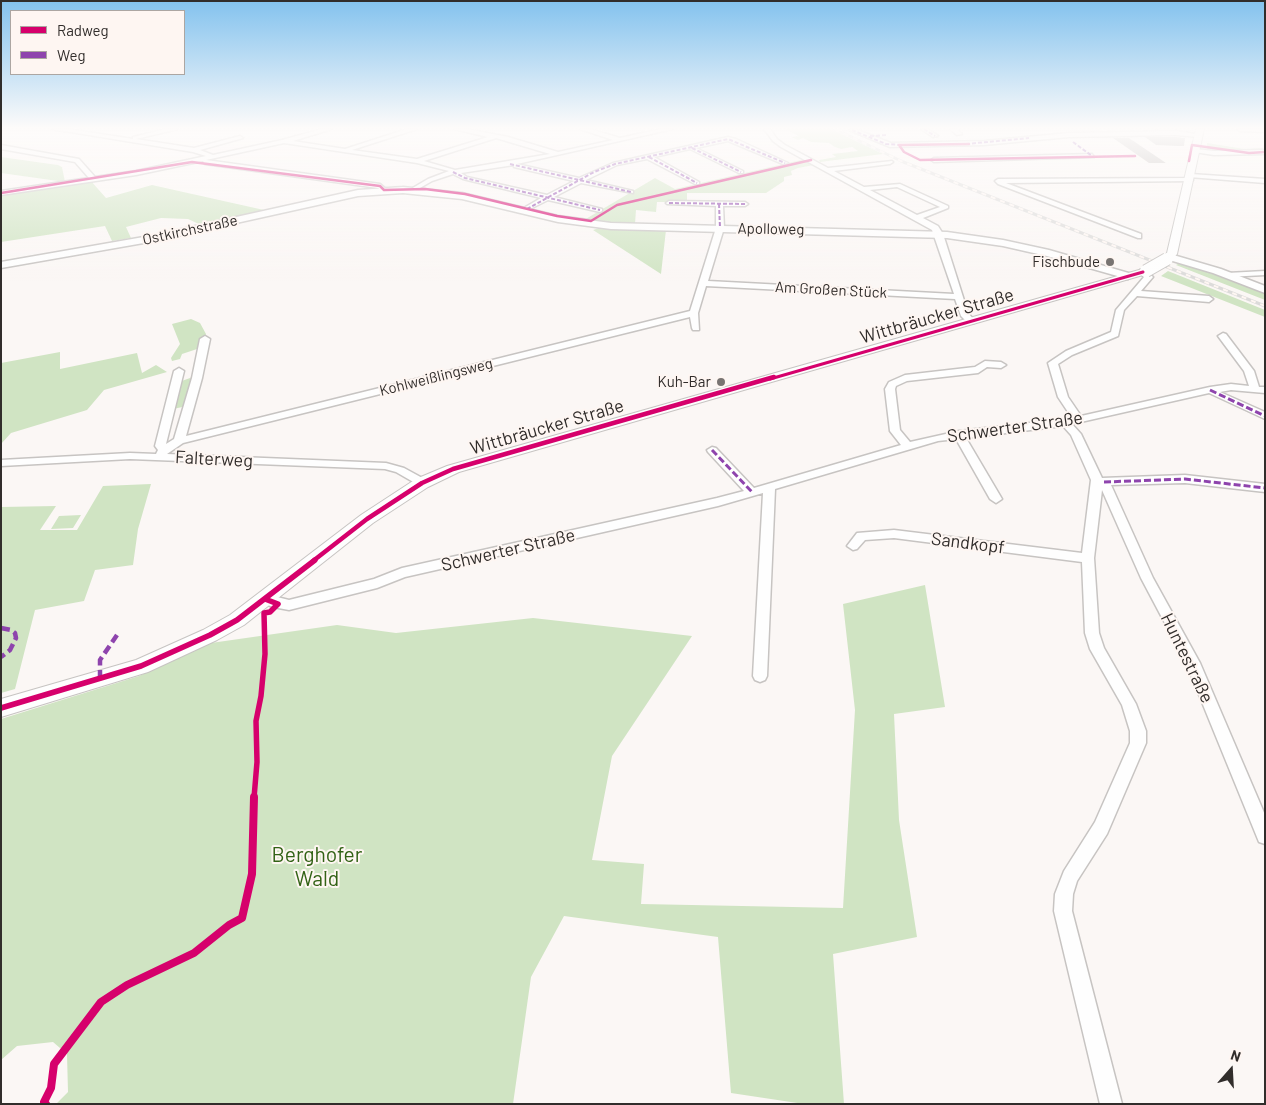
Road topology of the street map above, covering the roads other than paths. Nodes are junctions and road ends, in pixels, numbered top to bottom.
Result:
1 (90, 181) edge
2 (337, 181) edge
3 (429, 181) edge
4 (475, 181) edge
5 (579, 181) joint
6 (693, 181) edge
7 (846, 181) edge
8 (1026, 181) edge
9 (1189, 181) edge
10 (697, 183) dead end
11 (861, 189) junction
12 (384, 190) junction
13 (413, 190) junction
14 (631, 192) dead end
15 (1, 193) edge
16 (546, 198) junction
17 (669, 203) dead end
18 (719, 204) junction
19 (745, 204) dead end
20 (524, 210) junction
21 (600, 210) dead end
22 (917, 218) junction
23 (720, 228) junction
24 (939, 234) junction
25 (1138, 236) dead end
26 (1169, 258) junction
27 (1, 265) edge
28 (1144, 271) junction
29 (1265, 273) edge
30 (1227, 275) junction
31 (1128, 276) junction
32 (703, 283) junction
33 (1265, 290) edge
34 (1136, 293) junction
35 (958, 297) junction
36 (1208, 299) dead end
37 (694, 312) junction
38 (971, 321) junction
39 (696, 328) dead end
40 (1223, 336) dead end
41 (205, 339) dead end
42 (1001, 365) dead end
43 (197, 378) junction
44 (1210, 390) junction
45 (1260, 390) edge
46 (188, 409) junction
47 (170, 411) junction
48 (1265, 416) edge
49 (1071, 421) junction
50 (959, 434) junction
51 (179, 442) junction
52 (907, 445) junction
53 (712, 450) dead end
54 (161, 454) junction
55 (1, 463) edge
56 (1100, 481) junction
57 (422, 483) junction
58 (769, 487) junction
59 (1265, 488) edge
60 (752, 492) junction
61 (996, 499) dead end
62 (853, 546) dead end
63 (1088, 558) junction
64 (265, 599) junction
65 (760, 676) dead end
66 (1, 708) edge
67 (1265, 836) edge
68 (1111, 1104) edge

1 - 15 street
2 - 12 street
3 - 13 street, Ostkirchstraße
4 - 16 street
5 - 14 street
5 - 16 street
6 - 10 street
7 - 11 street
8 - 25 street
9 - 26 main road
11 - 22 street
11 - 22 street
12 - 13 street, Ostkirchstraße
12 - 27 street, Ostkirchstraße
13 - 20 street, Apolloweg
16 - 20 street
16 - 21 street
17 - 18 street
18 - 19 street
18 - 23 street
20 - 23 street, Apolloweg
22 - 24 street
23 - 24 street, Apolloweg
23 - 32 street
24 - 31 street, Apolloweg
24 - 35 street
26 - 28 main road, Wittbräucker Straße, bridge
26 - 30 street
28 - 31 main road, Wittbräucker Straße
28 - 34 street
29 - 30 street
30 - 33 street
31 - 38 main road, Wittbräucker Straße
32 - 35 street, Am Großen Stück
32 - 37 street
34 - 36 street
34 - 49 street, Huntestraße
35 - 38 street
37 - 39 street
37 - 51 street, Kohlweißlingsweg
38 - 57 main road, Wittbräucker Straße
40 - 45 street
41 - 43 street
42 - 52 street
43 - 46 street
43 - 47 street
44 - 45 street, Schwerter Straße
44 - 48 street
44 - 49 street, Schwerter Straße
46 - 47 street
46 - 51 street
47 - 54 street
49 - 50 street, Schwerter Straße
49 - 56 street, Huntestraße
50 - 52 street, Schwerter Straße
50 - 61 street
51 - 54 street, Kohlweißlingsweg
52 - 58 street, Schwerter Straße
53 - 60 street
54 - 55 street, Falterweg
54 - 57 street, Falterweg
56 - 59 street
56 - 63 street
56 - 67 street, Huntestraße
57 - 64 main road, Wittbräucker Straße
58 - 60 street, Schwerter Straße
58 - 65 street
60 - 64 street, Schwerter Straße
62 - 63 street, Sandkopf
63 - 68 street
64 - 66 main road, Wittbräucker Straße

